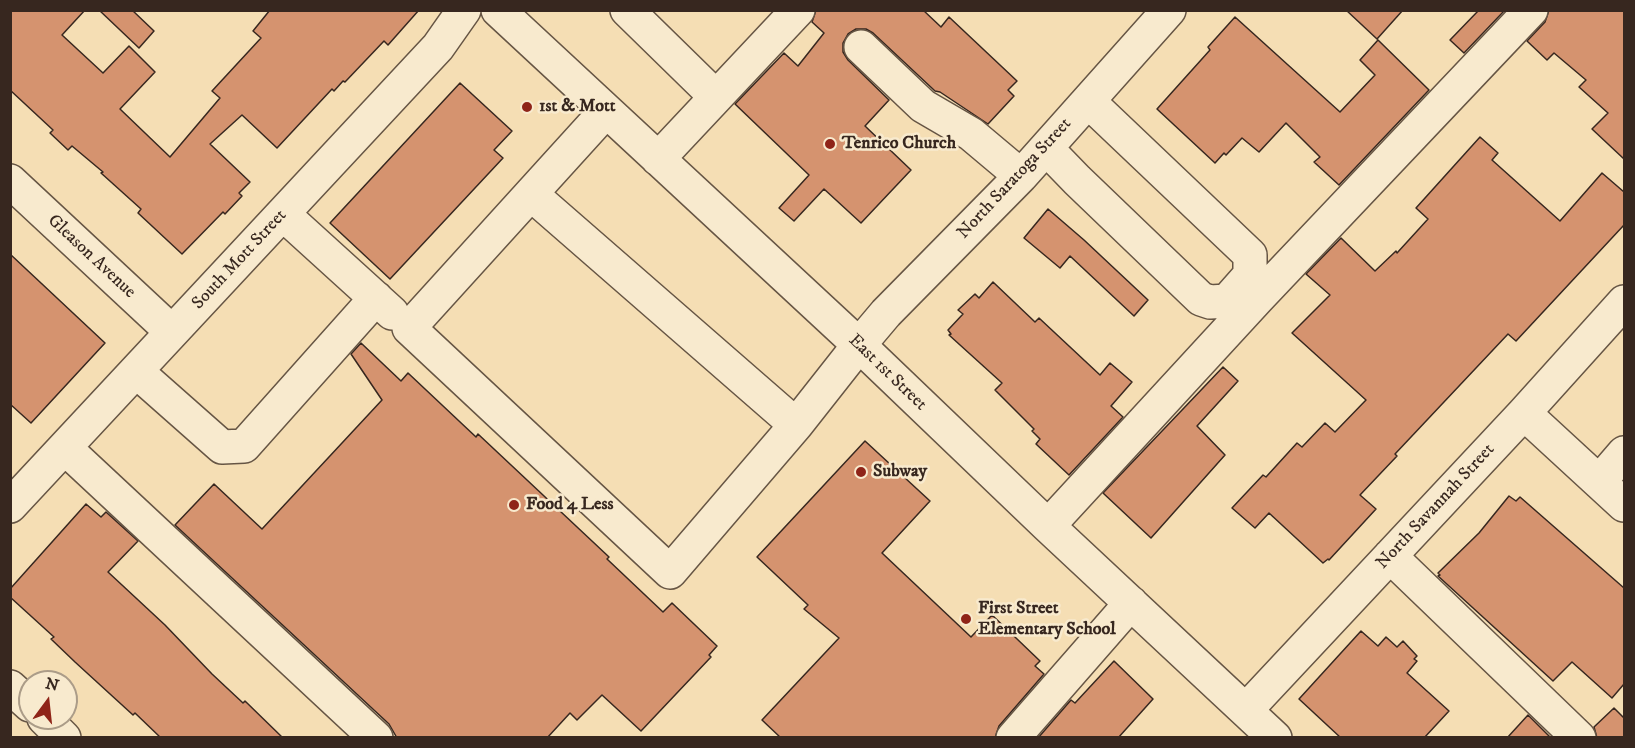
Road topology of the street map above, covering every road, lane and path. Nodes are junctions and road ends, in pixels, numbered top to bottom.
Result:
1 (464, 10) edge
2 (498, 10) edge
3 (627, 10) edge
4 (798, 10) edge
5 (1169, 10) edge
6 (1531, 10) edge
7 (861, 47) dead end
8 (716, 97) junction
9 (1088, 101) junction
10 (606, 111) junction
11 (1046, 148) junction
12 (658, 159) junction
13 (1021, 176) junction
14 (10, 182) edge
15 (531, 194) junction
16 (282, 214) junction
17 (376, 298) junction
18 (1624, 302) edge
19 (409, 328) junction
20 (172, 332) junction
21 (859, 345) junction
22 (136, 371) junction
23 (1524, 413) junction
24 (796, 425) junction
25 (65, 448) junction
26 (1624, 453) edge
27 (1599, 482) junction
28 (1624, 505) edge
29 (10, 506) edge
30 (1047, 525) junction
31 (1390, 556) junction
32 (1131, 603) junction
33 (1246, 710) junction
34 (376, 738) edge
35 (1013, 738) edge
36 (1275, 738) edge
37 (1579, 738) edge

1 - 16 street, South Mott Street
2 - 10 street, East 1st Street
3 - 8 street
4 - 8 street
5 - 9 street, North Saratoga Street
6 - 30 street
7 - 13 street
8 - 12 street
9 - 11 street, North Saratoga Street
9 - 11 street
10 - 12 street, East 1st Street
10 - 15 street
11 - 13 street, North Saratoga Street
12 - 21 street, East 1st Street
13 - 21 street, North Saratoga Street
14 - 20 street, Gleason Avenue
15 - 19 street
15 - 24 street
16 - 17 street
16 - 20 street, South Mott Street
17 - 19 street
17 - 22 street
18 - 23 street, North Savannah Street
19 - 24 street, North Saratoga Street
20 - 22 street, South Mott Street
21 - 24 street, North Saratoga Street
21 - 30 street, East 1st Street
22 - 25 street, South Mott Street
23 - 27 street
23 - 31 street, North Savannah Street
25 - 29 street, South Mott Street
25 - 34 street
26 - 27 street
27 - 28 street
30 - 32 street, East 1st Street
31 - 33 street, North Savannah Street
31 - 37 street
32 - 33 street, East 1st Street
32 - 35 street
33 - 36 street, East 1st Street

